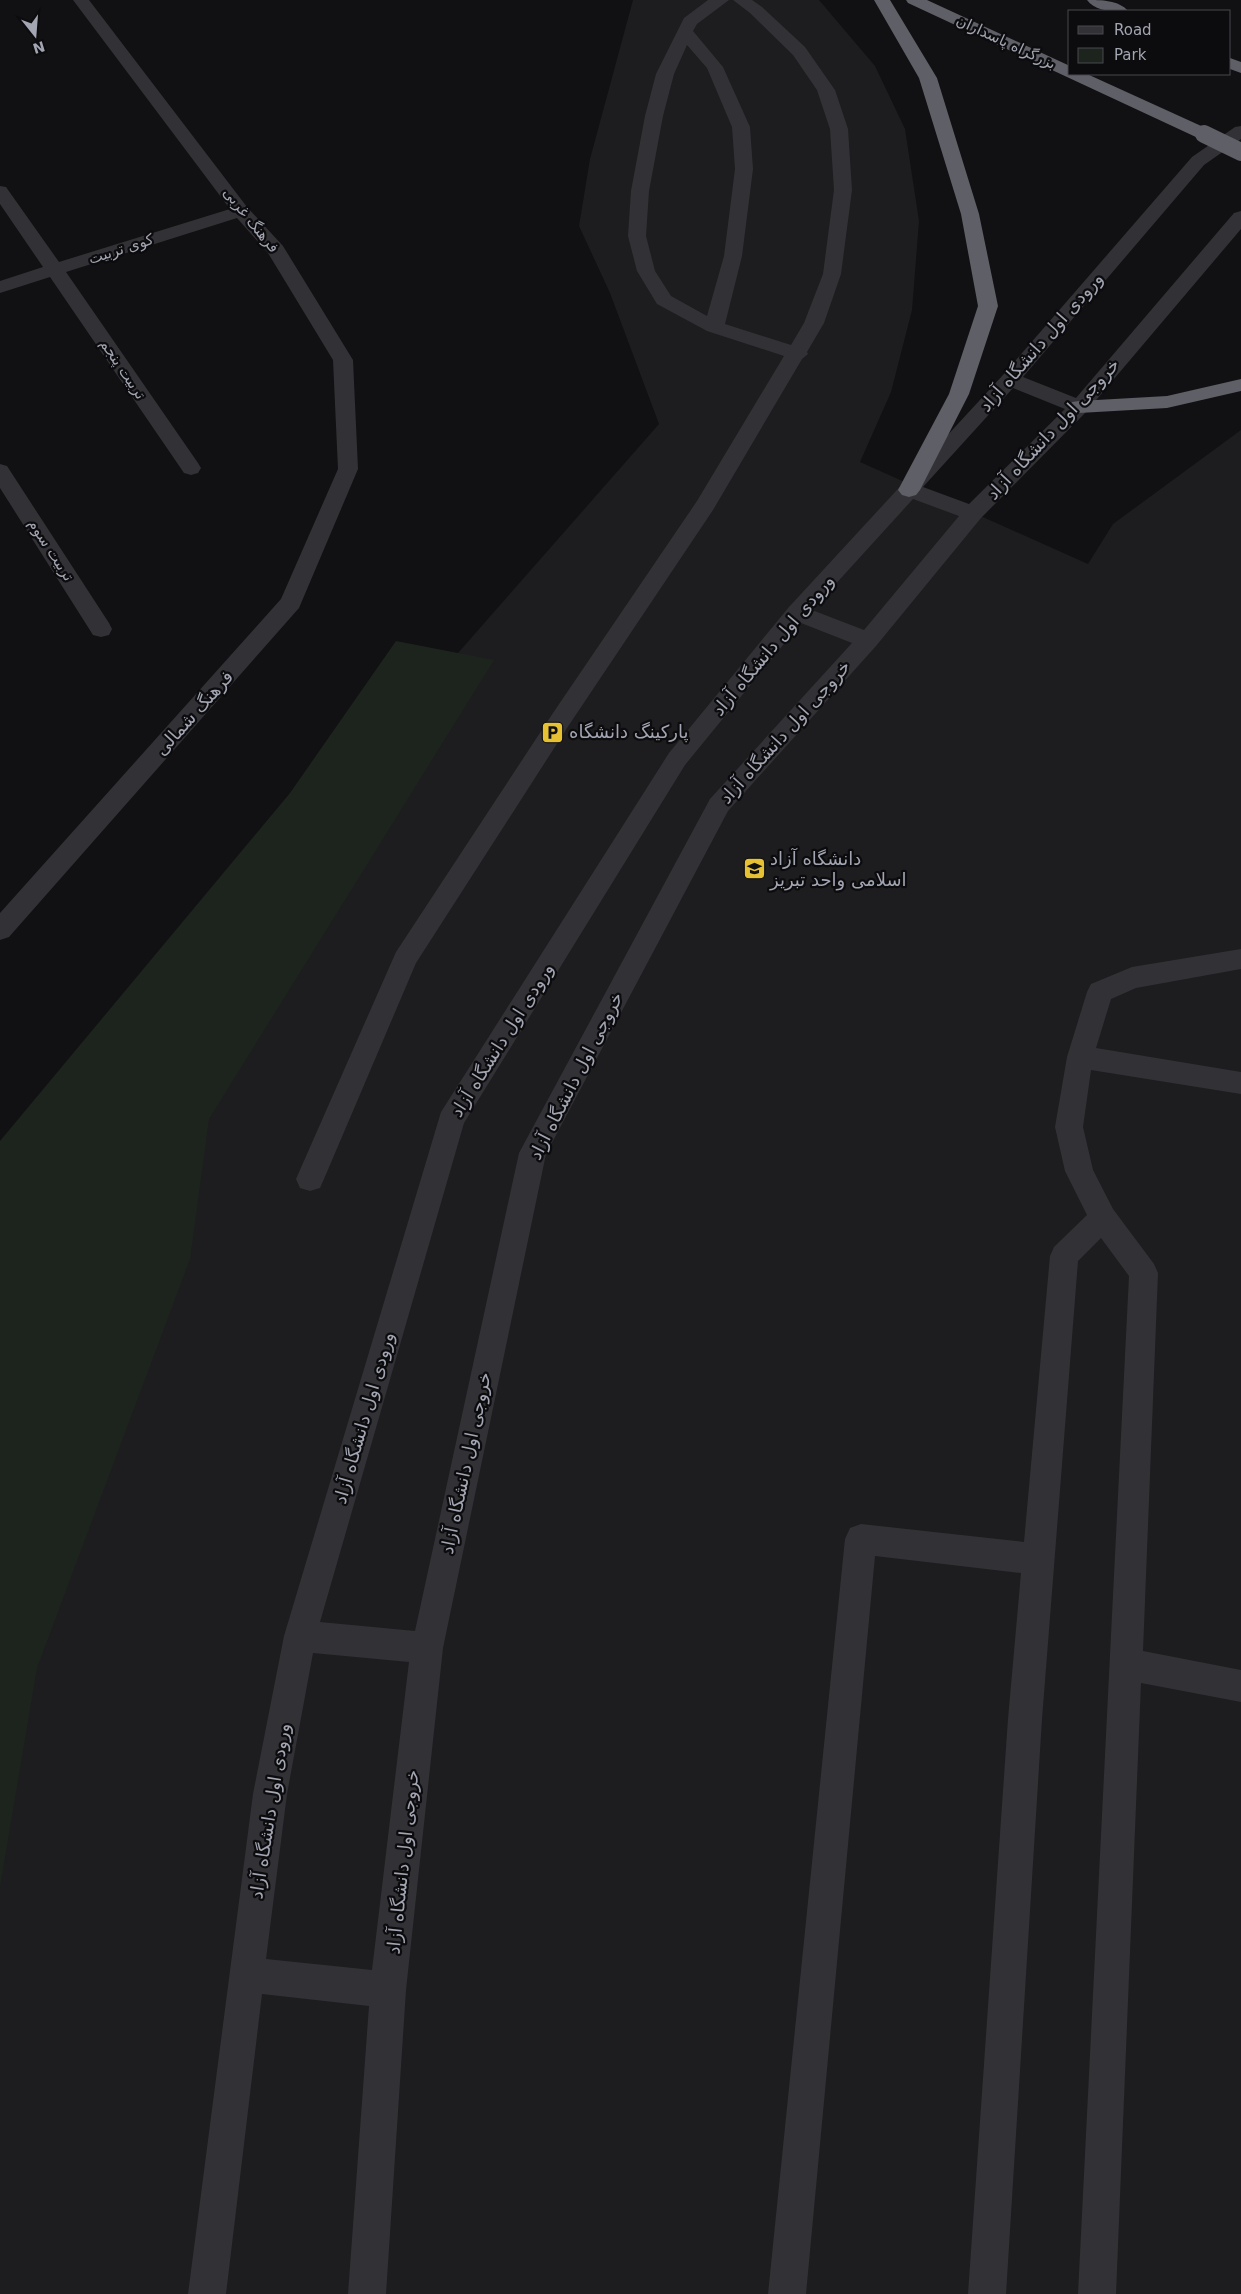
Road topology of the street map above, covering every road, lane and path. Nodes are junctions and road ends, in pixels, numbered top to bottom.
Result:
1 (81, 0) edge
2 (721, 0) edge
3 (740, 0) edge
4 (882, 0) edge
5 (914, 0) edge
6 (1095, 0) edge
7 (1118, 10) edge
8 (685, 32) junction
9 (1068, 71) edge
10 (1076, 75) edge
11 (1241, 131) edge
12 (1241, 152) edge
13 (0, 191) edge
14 (241, 210) junction
15 (1241, 217) edge
16 (55, 270) junction
17 (0, 287) edge
18 (714, 327) junction
19 (798, 354) junction
20 (1010, 379) junction
21 (1241, 385) edge
22 (1079, 407) junction
23 (191, 468) dead end
24 (0, 470) edge
25 (348, 470) joint
26 (909, 490) junction
27 (973, 513) junction
28 (797, 613) junction
29 (101, 629) dead end
30 (868, 640) junction
31 (0, 930) edge
32 (1241, 959) edge
33 (1080, 1057) junction
34 (1241, 1083) edge
35 (310, 1179) dead end
36 (1103, 1218) junction
37 (1038, 1559) junction
38 (300, 1636) junction
39 (427, 1648) junction
40 (1127, 1664) junction
41 (1241, 1686) edge
42 (246, 1975) junction
43 (388, 1990) junction
44 (208, 2294) edge
45 (367, 2294) edge
46 (787, 2294) edge
47 (987, 2294) edge
48 (1097, 2294) edge

1 - 14 street, فرهنگ غربی
2 - 8 street
3 - 19 street
4 - 26 highway
5 - 9 highway, بزرگراه پاسداران
6 - 7 highway
8 - 18 street
8 - 18 street
10 - 12 highway, بزرگراه پاسداران, bridge
11 - 20 street, ورودی اول دانشگاه آزاد
13 - 16 street, تربیت پنجم
14 - 16 street, کوی تربیت
14 - 25 street, فرهنگ غربی
15 - 22 street, خروجی اول دانشگاه آزاد
16 - 17 street, کوی تربیت
16 - 23 street, تربیت پنجم
18 - 19 street
19 - 35 street
20 - 22 street
20 - 26 street, ورودی اول دانشگاه آزاد
21 - 22 highway
22 - 27 street, خروجی اول دانشگاه آزاد
24 - 29 street, تربیت سوم
25 - 31 street, فرهنگ شمالی
26 - 27 street
26 - 28 street, ورودی اول دانشگاه آزاد
27 - 30 street, خروجی اول دانشگاه آزاد
28 - 30 street
28 - 38 street, ورودی اول دانشگاه آزاد
30 - 39 street, خروجی اول دانشگاه آزاد
32 - 33 street
33 - 34 street
33 - 36 street
36 - 37 street
36 - 40 street
37 - 46 street
37 - 47 street
38 - 39 street
38 - 42 street, ورودی اول دانشگاه آزاد
39 - 43 street, خروجی اول دانشگاه آزاد
40 - 41 street
40 - 48 street
42 - 43 street
42 - 44 street, ورودی اول دانشگاه آزاد
43 - 45 street, خروجی اول دانشگاه آزاد

